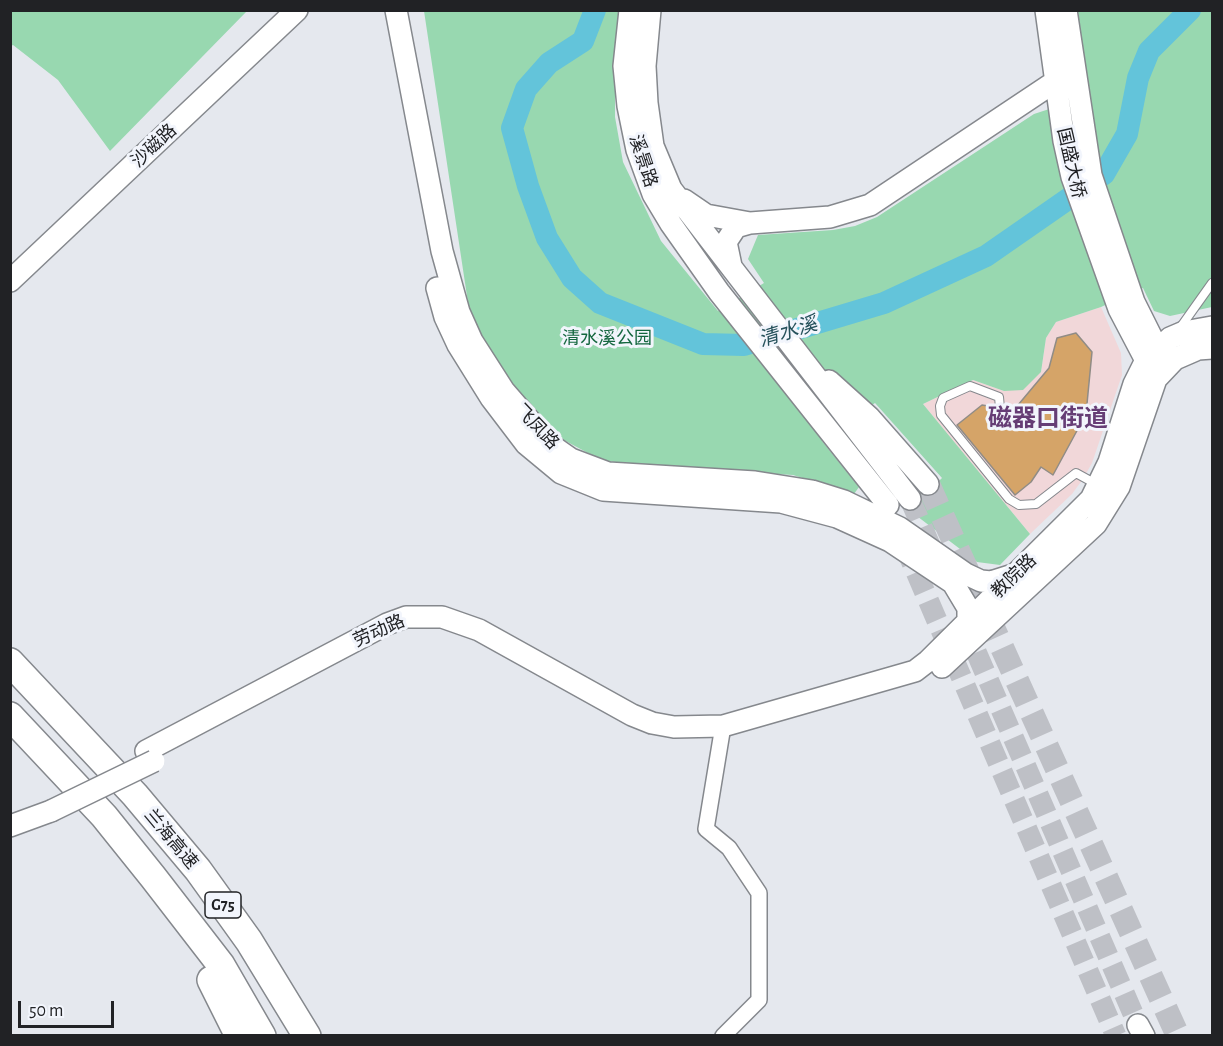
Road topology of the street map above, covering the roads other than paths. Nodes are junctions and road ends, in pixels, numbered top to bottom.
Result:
1 (297, 10) edge
2 (383, 10) edge
3 (396, 10) edge
4 (630, 10) edge
5 (650, 10) edge
6 (1046, 10) edge
7 (1066, 10) edge
8 (1056, 81) junction
9 (671, 189) junction
10 (750, 223) junction
11 (736, 276) junction
12 (10, 281) edge
13 (1212, 283) edge
14 (1127, 306) junction
15 (1212, 327) edge
16 (1212, 348) edge
17 (1159, 358) junction
18 (1000, 408) dead end
19 (860, 422) junction
20 (928, 484) tunnel mouth
21 (1107, 491) junction
22 (910, 499) tunnel mouth
23 (888, 505) tunnel mouth
24 (1016, 574) junction
25 (968, 622) junction
26 (10, 662) edge
27 (10, 716) edge
28 (722, 732) junction
29 (48, 806) junction
30 (10, 815) edge
31 (10, 826) edge
32 (153, 877) junction
33 (304, 1029) edge
34 (239, 1035) edge
35 (262, 1035) edge
36 (723, 1035) edge

1 - 12 street, 沙磁路
2 - 25 street, 飞凤路
3 - 24 street, 飞凤路
4 - 23 street, 溪景路
5 - 9 street, 溪景路
6 - 8 street, 国盛大桥
7 - 14 street, 国盛大桥
8 - 10 street
8 - 14 street, 国盛大桥
9 - 10 street
9 - 11 street, 溪景路
10 - 11 street
11 - 19 street, 溪景路
13 - 17 lane
14 - 17 street
15 - 17 street
16 - 17 street
17 - 21 street, 教院路
18 - 21 lane
19 - 20 street
19 - 22 street
21 - 24 street, 教院路
21 - 28 street, 教院路
24 - 25 street, 教院路
25 - 28 street, 教院路
26 - 33 highway, 兰海高速 / G75
27 - 32 highway, 兰海高速 / G75
28 - 29 street, 劳动路, bridge
28 - 36 street
29 - 30 street
29 - 31 street
32 - 34 highway
32 - 35 highway, 兰海高速 / G75

